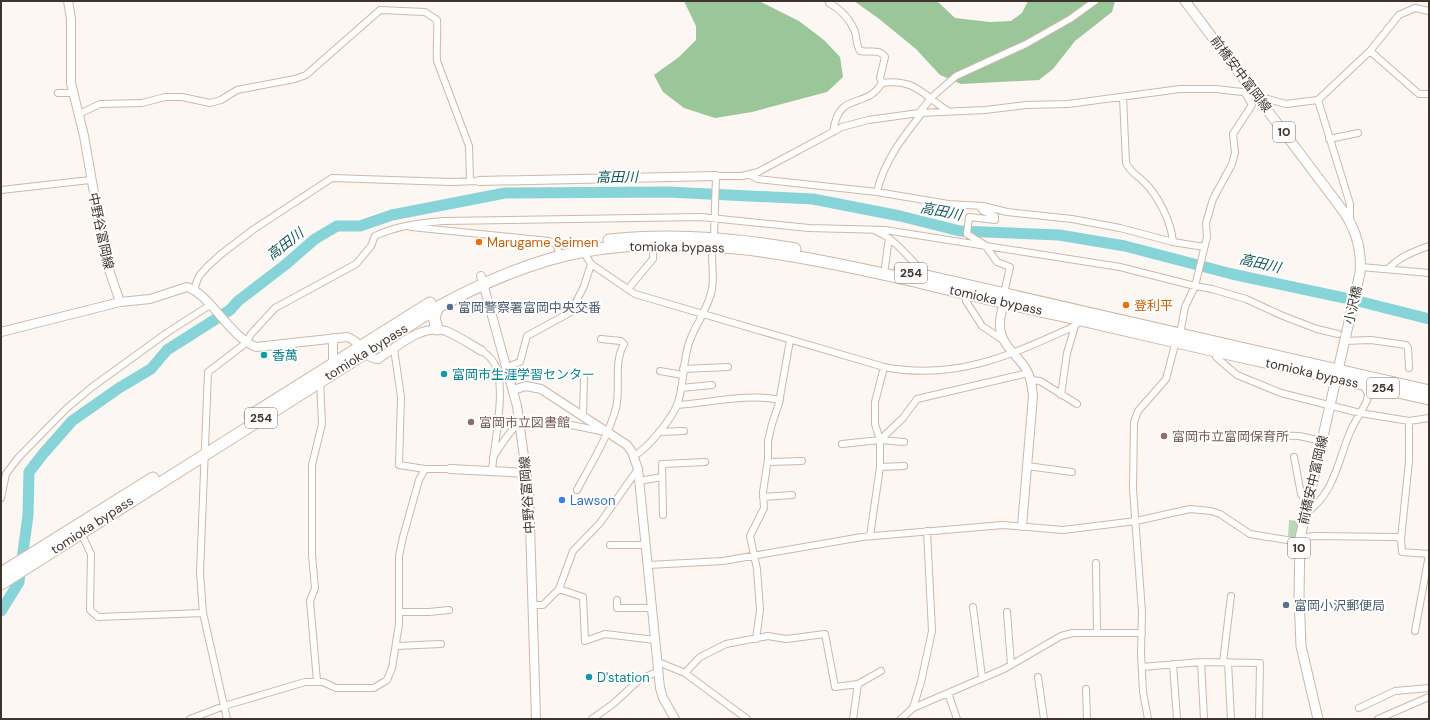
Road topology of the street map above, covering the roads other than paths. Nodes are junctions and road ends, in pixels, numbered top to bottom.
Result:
1 (68, 1) edge
2 (1095, 1) edge
3 (1185, 1) edge
4 (829, 3) dead end
5 (1429, 11) edge
6 (1370, 51) junction
7 (882, 83) junction
8 (1245, 92) junction
9 (73, 93) junction
10 (58, 94) dead end
11 (1429, 94) edge
12 (1257, 96) junction
13 (932, 97) junction
14 (1123, 97) junction
15 (1318, 100) junction
16 (949, 112) junction
17 (920, 113) junction
18 (79, 114) junction
19 (833, 132) junction
20 (1358, 133) dead end
21 (1329, 139) junction
22 (750, 175) junction
23 (716, 178) junction
24 (90, 180) junction
25 (470, 181) junction
26 (479, 181) joint
27 (1, 190) edge
28 (877, 192) junction
29 (979, 206) junction
30 (714, 218) junction
31 (1350, 221) junction
32 (403, 226) junction
33 (874, 230) junction
34 (889, 238) junction
35 (712, 242) junction
36 (1173, 242) junction
37 (653, 245) junction
38 (987, 246) junction
39 (1429, 246) edge
40 (1204, 247) junction
41 (558, 250) junction
42 (584, 251) junction
43 (591, 264) junction
44 (885, 267) junction
45 (1388, 269) junction
46 (1360, 270) junction
47 (1429, 273) edge
48 (917, 274) junction
49 (483, 280) junction
50 (1195, 286) junction
51 (194, 289) junction
52 (628, 289) junction
53 (966, 294) junction
54 (1006, 298) junction
55 (120, 302) junction
56 (211, 307) junction
57 (438, 307) junction
58 (703, 314) junction
59 (1078, 323) junction
60 (436, 329) junction
61 (1, 332) edge
62 (333, 338) junction
63 (1178, 338) junction
64 (1342, 338) junction
65 (602, 339) dead end
66 (790, 340) junction
67 (1003, 340) junction
68 (245, 342) junction
69 (394, 349) junction
70 (362, 350) junction
71 (482, 351) joint
72 (1217, 351) junction
73 (1013, 354) junction
74 (333, 363) junction
75 (507, 366) junction
76 (728, 367) dead end
77 (884, 367) junction
78 (1408, 368) dead end
79 (660, 372) dead end
80 (683, 372) junction
81 (1337, 374) junction
82 (1030, 377) junction
83 (584, 379) dead end
84 (320, 381) junction
85 (1363, 384) junction
86 (712, 385) dead end
87 (681, 388) junction
88 (513, 390) junction
89 (1429, 391) edge
90 (1061, 395) junction
91 (1429, 399) edge
92 (780, 400) junction
93 (1077, 404) dead end
94 (677, 406) junction
95 (1330, 406) junction
96 (1360, 414) junction
97 (583, 416) junction
98 (1429, 418) edge
99 (1409, 421) junction
100 (520, 424) junction
101 (684, 431) dead end
102 (659, 432) junction
103 (606, 433) junction
104 (1256, 435) dead end
105 (880, 440) junction
106 (1322, 441) junction
107 (904, 442) dead end
108 (842, 444) dead end
109 (204, 450) junction
110 (634, 456) junction
111 (493, 457) junction
112 (1294, 458) dead end
113 (802, 461) dead end
114 (705, 462) dead end
115 (768, 462) junction
116 (904, 466) dead end
117 (1027, 466) junction
118 (880, 467) junction
119 (450, 468) joint
120 (425, 469) junction
121 (638, 469) junction
122 (492, 471) junction
123 (1072, 472) dead end
124 (527, 473) junction
125 (662, 477) junction
126 (639, 481) junction
127 (577, 490) dead end
128 (792, 495) dead end
129 (764, 497) junction
130 (1, 498) edge
131 (1308, 507) junction
132 (664, 515) dead end
133 (1136, 520) junction
134 (1022, 526) junction
135 (927, 531) junction
136 (81, 533) junction
137 (870, 536) junction
138 (1401, 539) junction
139 (1300, 540) junction
140 (646, 545) junction
141 (610, 546) dead end
142 (754, 554) junction
143 (1429, 554) edge
144 (1096, 563) dead end
145 (648, 565) junction
146 (1, 573) edge
147 (1, 584) edge
148 (559, 589) junction
149 (1231, 596) dead end
150 (616, 600) dead end
151 (532, 605) junction
152 (974, 607) dead end
153 (652, 608) junction
154 (449, 610) dead end
155 (399, 612) junction
156 (1007, 612) dead end
157 (203, 613) junction
158 (1415, 631) dead end
159 (1097, 633) junction
160 (1142, 633) junction
161 (756, 639) junction
162 (655, 640) junction
163 (441, 644) dead end
164 (396, 646) junction
165 (658, 662) junction
166 (1201, 662) junction
167 (1225, 662) junction
168 (1173, 664) junction
169 (1010, 665) junction
170 (1142, 667) junction
171 (659, 671) junction
172 (881, 671) dead end
173 (685, 672) junction
174 (982, 677) junction
175 (1038, 678) dead end
176 (317, 681) junction
177 (858, 684) junction
178 (1429, 688) edge
179 (1086, 689) dead end
180 (948, 692) junction
181 (1429, 697) edge
182 (224, 706) junction
183 (913, 708) junction
184 (1359, 708) dead end
185 (672, 717) edge
186 (190, 719) edge
187 (227, 719) edge
188 (536, 719) edge
189 (592, 719) edge
190 (747, 719) edge
191 (853, 719) edge
192 (901, 719) edge
193 (957, 719) edge
194 (1044, 719) edge
195 (1087, 719) edge
196 (1148, 719) edge
197 (1178, 719) edge
198 (1204, 719) edge
199 (1231, 719) edge
200 (1259, 719) edge
201 (1318, 719) edge
202 (1378, 719) edge

1 - 9 street, 中野谷富岡線
2 - 13 street
3 - 12 main road, 前橋安中富岡線 / 10
4 - 7 street
5 - 6 street
6 - 11 street
6 - 15 street
7 - 13 street
7 - 19 street
8 - 12 street
8 - 14 street
8 - 40 street
9 - 10 street
9 - 18 street, 中野谷富岡線
12 - 15 street
12 - 31 main road, 前橋安中富岡線 / 10
13 - 16 street
13 - 17 street
14 - 16 street
14 - 36 street
15 - 21 street
16 - 17 street
17 - 19 street
17 - 28 street
18 - 24 street, 中野谷富岡線
18 - 25 street
19 - 22 street
20 - 21 street
21 - 31 street
22 - 23 street
22 - 28 street
23 - 26 street
23 - 30 street
24 - 27 street
24 - 55 street, 中野谷富岡線
25 - 26 street
25 - 51 street
28 - 29 street
29 - 36 street
29 - 38 street
30 - 32 street
30 - 33 street
30 - 35 street
31 - 46 main road, 前橋安中富岡線 / 10
32 - 41 street
32 - 68 street
33 - 34 street
33 - 38 street
34 - 44 street
34 - 48 street
35 - 37 highway, tomioka bypass / 254
35 - 41 highway, tomioka bypass / 254
35 - 44 highway, tomioka bypass / 254
35 - 53 highway, tomioka bypass / 254
35 - 58 street
36 - 40 street
37 - 42 highway, tomioka bypass / 254
37 - 52 street
38 - 50 street
38 - 54 street
39 - 45 street
40 - 50 street
41 - 49 highway, tomioka bypass / 254
42 - 43 street
42 - 49 highway, tomioka bypass / 254
43 - 52 street
43 - 75 street
44 - 48 highway, tomioka bypass / 254
45 - 46 street
45 - 47 street
46 - 64 main road, 小沢橋 / 10
48 - 54 highway, tomioka bypass / 254
49 - 57 highway, tomioka bypass / 254
49 - 70 highway, tomioka bypass / 254
49 - 75 street, 中野谷富岡線
50 - 63 street
50 - 64 street
51 - 55 street
51 - 56 street
52 - 58 street
53 - 54 highway, tomioka bypass / 254
53 - 67 street
54 - 59 highway, tomioka bypass / 254
54 - 63 highway, tomioka bypass / 254
54 - 67 street
55 - 61 street
56 - 68 street
56 - 130 street
57 - 60 highway
57 - 70 highway, tomioka bypass / 254
58 - 66 street
58 - 80 street
59 - 63 highway, tomioka bypass / 254
59 - 73 street
59 - 90 street
60 - 69 street
60 - 71 street
62 - 68 street
62 - 70 street
62 - 74 street
63 - 72 highway, tomioka bypass / 254
63 - 81 highway, tomioka bypass / 254
63 - 133 street
64 - 78 street
64 - 81 main road, 前橋安中富岡線 / 10
65 - 103 street
66 - 77 street
66 - 92 street
67 - 73 street
68 - 109 street
69 - 70 street
69 - 120 street
70 - 74 highway, tomioka bypass / 254
70 - 84 highway, tomioka bypass / 254
71 - 111 street
72 - 81 highway, tomioka bypass / 254
72 - 95 street
73 - 77 street
73 - 82 street
74 - 109 highway, tomioka bypass / 254
75 - 88 street, 中野谷富岡線
76 - 80 street
77 - 105 street
79 - 80 street
80 - 87 street
81 - 85 highway, tomioka bypass / 254
81 - 89 highway, tomioka bypass / 254
81 - 95 main road, 前橋安中富岡線 / 10
82 - 90 street
82 - 105 street
82 - 117 street
83 - 97 street
84 - 109 highway, tomioka bypass / 254
84 - 176 street
85 - 91 highway, tomioka bypass / 254
85 - 96 street
86 - 87 street
87 - 94 street
88 - 97 street
88 - 100 street, 中野谷富岡線
90 - 93 street
92 - 94 street
92 - 115 street
94 - 102 street
95 - 96 street
95 - 106 main road, 前橋安中富岡線 / 10
96 - 99 street
96 - 131 street
97 - 103 street
98 - 99 street
99 - 138 street
100 - 103 street
100 - 111 street
100 - 124 street, 中野谷富岡線
101 - 102 street
102 - 110 street
103 - 110 street
103 - 127 street
104 - 106 street
105 - 107 street
105 - 108 street
105 - 118 street
106 - 131 main road, 前橋安中富岡線 / 10
109 - 136 highway, tomioka bypass / 254
109 - 146 highway, tomioka bypass / 254
109 - 157 street
110 - 121 street
111 - 122 street
112 - 131 street
113 - 115 street
114 - 125 street
115 - 129 street
116 - 118 street
117 - 123 street
117 - 134 street
118 - 137 street
119 - 120 street
119 - 122 street
120 - 155 street
121 - 126 street
121 - 148 street
122 - 124 street
124 - 151 street, 中野谷富岡線
125 - 126 street
125 - 132 street
126 - 140 street
128 - 129 street
129 - 142 street
131 - 139 main road, 前橋安中富岡線 / 10
133 - 134 street
133 - 139 street
133 - 160 street
134 - 135 street
135 - 137 street
135 - 183 street
136 - 147 highway, tomioka bypass / 254
136 - 157 street
137 - 142 street
138 - 139 street
138 - 143 street
139 - 201 main road, 前橋安中富岡線 / 10
140 - 141 street
140 - 145 street
142 - 145 street
142 - 161 street
143 - 158 street
144 - 159 street
145 - 153 street
148 - 151 street
148 - 162 street
149 - 167 street
150 - 153 street
151 - 188 street, 中野谷富岡線
152 - 174 street
153 - 162 street
154 - 155 street
155 - 164 street
156 - 169 street
157 - 182 street
159 - 160 street
159 - 169 street
160 - 170 street
161 - 173 street
161 - 177 street
162 - 165 street
163 - 164 street
164 - 176 street
165 - 171 street
165 - 173 street
166 - 167 street
166 - 168 street
166 - 198 street
167 - 199 street
167 - 200 street
168 - 170 street
168 - 197 street
169 - 174 street
170 - 196 street
171 - 185 street
171 - 189 street
172 - 177 street
173 - 190 street
174 - 180 street
175 - 194 street
176 - 182 street
177 - 191 street
178 - 184 street
179 - 195 street
180 - 183 street
180 - 193 street
181 - 202 street
182 - 186 street
182 - 187 street
183 - 192 street

